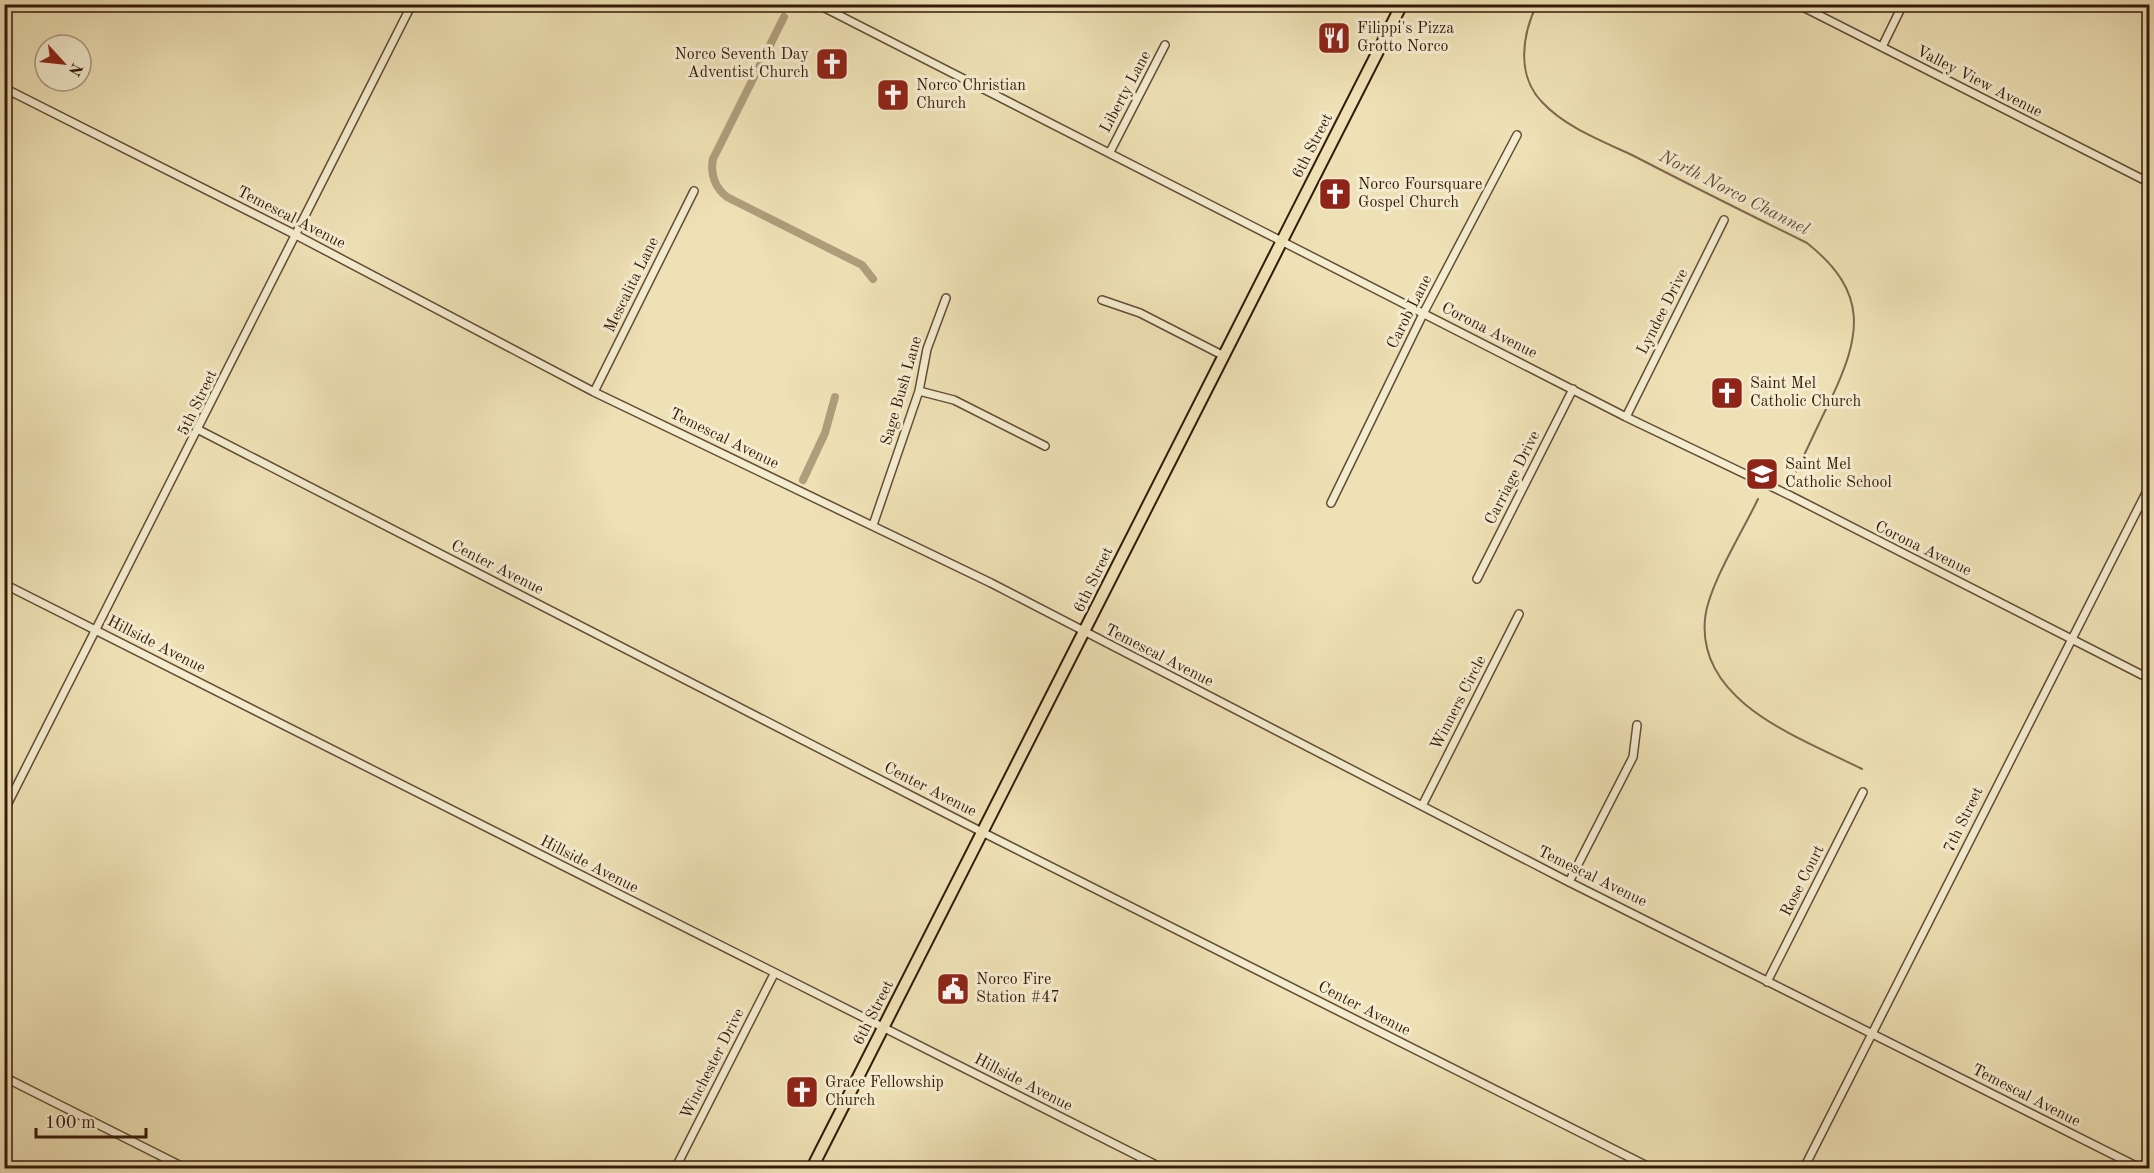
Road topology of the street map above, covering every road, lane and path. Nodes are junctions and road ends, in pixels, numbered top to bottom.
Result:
1 (412, 4) edge
2 (1402, 4) edge
3 (1797, 4) edge
4 (1903, 4) edge
5 (818, 5) edge
6 (1166, 45) dead end
7 (1882, 47) junction
8 (4, 87) edge
9 (1517, 135) dead end
10 (1110, 152) junction
11 (2150, 183) edge
12 (694, 191) dead end
13 (1724, 220) dead end
14 (296, 235) junction
15 (1282, 240) junction
16 (946, 298) dead end
17 (1102, 300) dead end
18 (1424, 312) junction
19 (1224, 356) junction
20 (1573, 390) junction
21 (919, 391) junction
22 (594, 392) junction
23 (1626, 417) junction
24 (199, 430) junction
25 (1045, 446) dead end
26 (2150, 485) edge
27 (1331, 503) dead end
28 (873, 525) junction
29 (1477, 579) dead end
30 (4, 584) edge
31 (1519, 614) dead end
32 (98, 631) junction
33 (1085, 634) junction
34 (2070, 637) junction
35 (2150, 680) edge
36 (1637, 725) dead end
37 (1863, 792) dead end
38 (1423, 804) junction
39 (4, 811) edge
40 (982, 832) junction
41 (1569, 882) junction
42 (774, 974) junction
43 (1767, 982) junction
44 (884, 1028) junction
45 (1871, 1033) junction
46 (4, 1077) edge
47 (676, 1167) dead end
48 (185, 1168) edge
49 (812, 1168) edge
50 (1162, 1168) edge
51 (1651, 1168) edge
52 (1804, 1168) edge
53 (2140, 1168) edge

1 - 14 street, 5th Street
2 - 15 main road, 6th Street
3 - 7 street, Valley View Avenue
4 - 7 street
5 - 10 street, Corona Avenue
6 - 10 street, Liberty Lane
7 - 11 street, Valley View Avenue
8 - 14 street, Temescal Avenue
9 - 18 street, Carob Lane
10 - 15 street, Corona Avenue
12 - 22 street, Mescalita Lane
13 - 23 street, Lyndee Drive
14 - 22 street, Temescal Avenue
14 - 24 street, 5th Street
15 - 18 street, Corona Avenue
15 - 19 main road, 6th Street
16 - 21 street, Sage Bush Lane
17 - 19 street
18 - 20 street, Corona Avenue
18 - 27 street, Carob Lane
19 - 33 main road, 6th Street
20 - 23 street, Corona Avenue
20 - 29 street, Carriage Drive
21 - 25 street
21 - 28 street, Sage Bush Lane
22 - 28 street, Temescal Avenue
23 - 34 street, Corona Avenue
24 - 32 street, 5th Street
24 - 40 street, Center Avenue
26 - 34 street, 7th Street
28 - 33 street, Temescal Avenue
30 - 32 street, Hillside Avenue
31 - 38 street, Winners Circle
32 - 39 street, 5th Street
32 - 42 street, Hillside Avenue
33 - 38 street, Temescal Avenue
33 - 40 main road, 6th Street
34 - 35 street, Corona Avenue
34 - 45 street, 7th Street
36 - 41 street
37 - 43 street, Rose Court
38 - 41 street, Temescal Avenue
40 - 44 main road, 6th Street
40 - 51 street, Center Avenue
41 - 43 street, Temescal Avenue
42 - 44 street, Hillside Avenue
42 - 47 street, Winchester Drive
43 - 45 street, Temescal Avenue
44 - 49 main road, 6th Street
44 - 50 street, Hillside Avenue
45 - 52 street, 7th Street
45 - 53 street, Temescal Avenue
46 - 48 street

